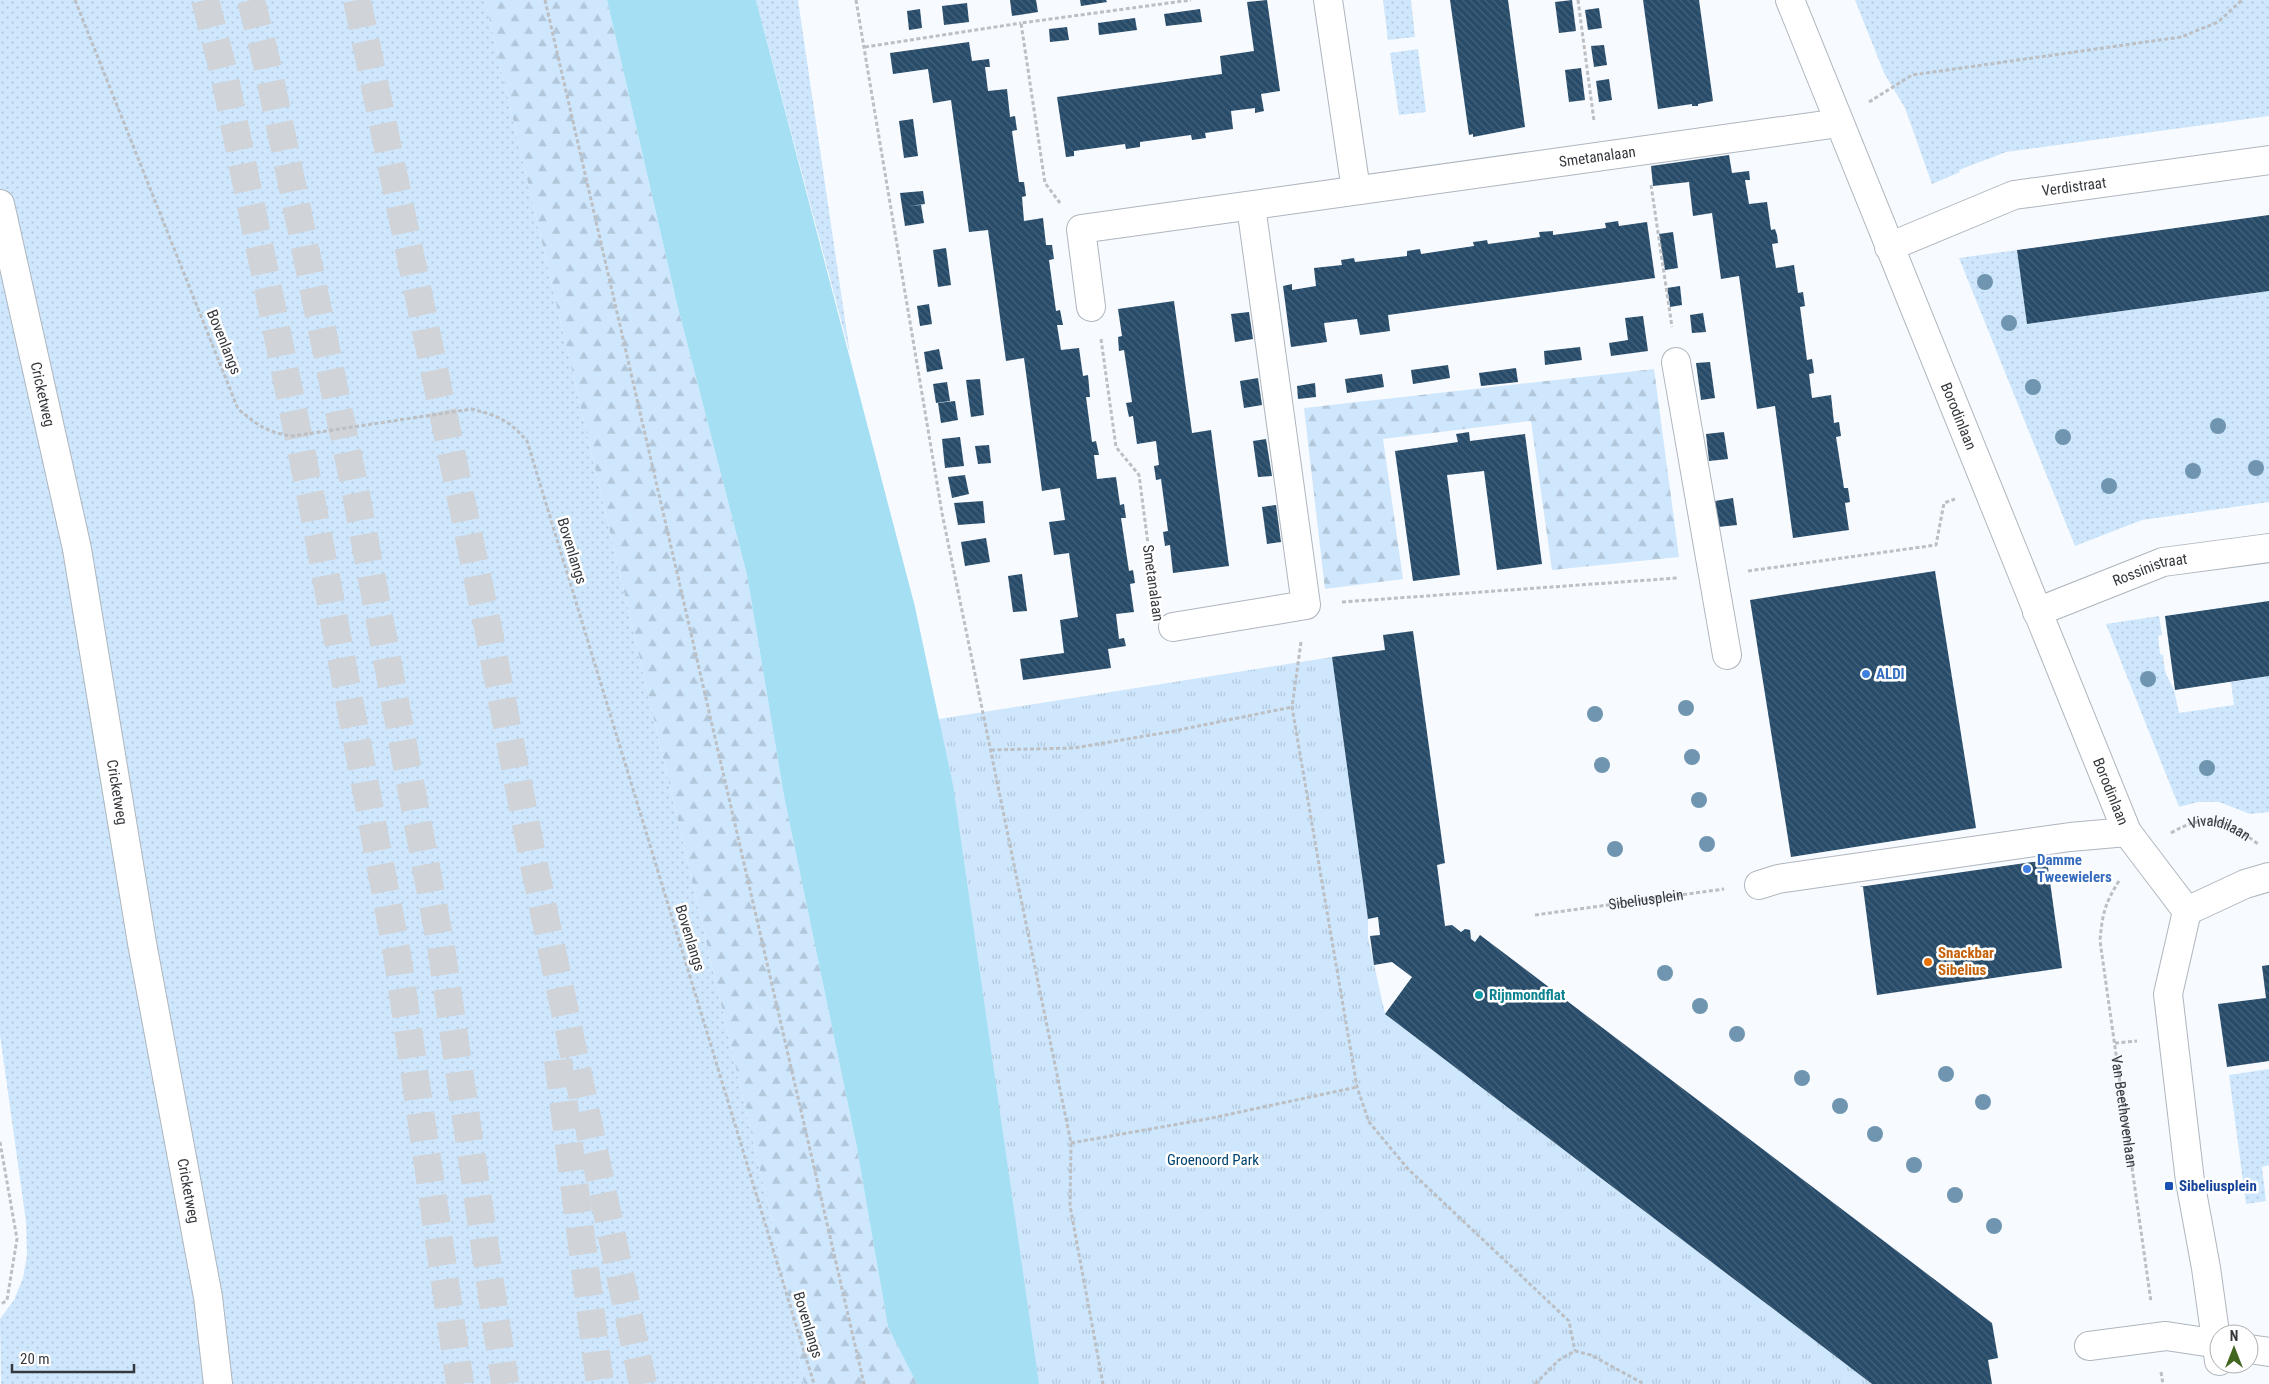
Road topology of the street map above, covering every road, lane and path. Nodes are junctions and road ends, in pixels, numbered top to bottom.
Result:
1 (76, 0) edge
2 (545, 0) edge
3 (856, 0) edge
4 (1191, 0) edge
5 (1328, 0) edge
6 (1578, 0) edge
7 (1790, 0) edge
8 (2242, 0) edge
9 (1021, 23) junction
10 (865, 47) junction
11 (1839, 123) junction
12 (1646, 150) junction
13 (1599, 156) junction
14 (2269, 160) edge
15 (1356, 190) junction
16 (0, 204) edge
17 (1251, 206) junction
18 (1081, 229) junction
19 (1889, 247) junction
20 (1091, 307) joint
21 (1676, 362) joint
22 (1986, 486) junction
23 (2269, 548) edge
24 (1712, 576) junction
25 (1306, 605) junction
26 (2037, 612) junction
27 (1173, 627) joint
28 (1727, 655) dead end
29 (1292, 707) junction
30 (992, 750) junction
31 (2127, 832) junction
32 (2265, 849) dead end
33 (2145, 852) junction
34 (2269, 877) edge
35 (1759, 885) joint
36 (2188, 911) junction
37 (1535, 915) dead end
38 (1357, 1087) junction
39 (0, 1142) edge
40 (1071, 1143) junction
41 (0, 1305) edge
42 (2214, 1324) edge
43 (2156, 1338) junction
44 (2089, 1346) dead end
45 (2209, 1350) edge
46 (1575, 1351) junction
47 (218, 1384) edge
48 (814, 1384) edge
49 (864, 1384) edge
50 (1103, 1384) edge
51 (1535, 1384) edge
52 (1644, 1384) edge
53 (2162, 1384) edge

1 - 48 path, Bovenlangs
2 - 49 path
3 - 10 path
4 - 9 path
5 - 15 street
6 - 13 path
7 - 11 street, Borodinlaan
8 - 11 path
9 - 10 path
9 - 18 path
10 - 30 path
11 - 12 street, Smetanalaan
11 - 19 street, Borodinlaan
12 - 13 street, Smetanalaan
12 - 21 path
13 - 15 street, Smetanalaan
14 - 19 street, Verdistraat
15 - 17 street, Smetanalaan
16 - 47 street, Cricketweg
17 - 18 street, Smetanalaan
17 - 25 street
18 - 20 street
19 - 22 street, Borodinlaan
20 - 27 path, Smetanalaan
21 - 24 street
22 - 24 path
22 - 26 street, Borodinlaan
23 - 26 street, Rossinistraat
24 - 25 path
24 - 28 street
25 - 27 street, Smetanalaan
25 - 29 path
26 - 31 street, Borodinlaan
29 - 30 path
29 - 38 path
30 - 40 path
31 - 33 street, Borodinlaan
31 - 35 street, Borodinlaan
32 - 33 path, Vivaldilaan
33 - 36 street, Borodinlaan
33 - 43 path, Van Beethovenlaan
34 - 36 street
35 - 37 path, Sibeliusplein
36 - 42 street
38 - 40 path
38 - 46 path
39 - 41 path
40 - 50 path
43 - 44 street
43 - 45 street
43 - 53 path, Van Beethovenlaan
46 - 51 path
46 - 52 path

